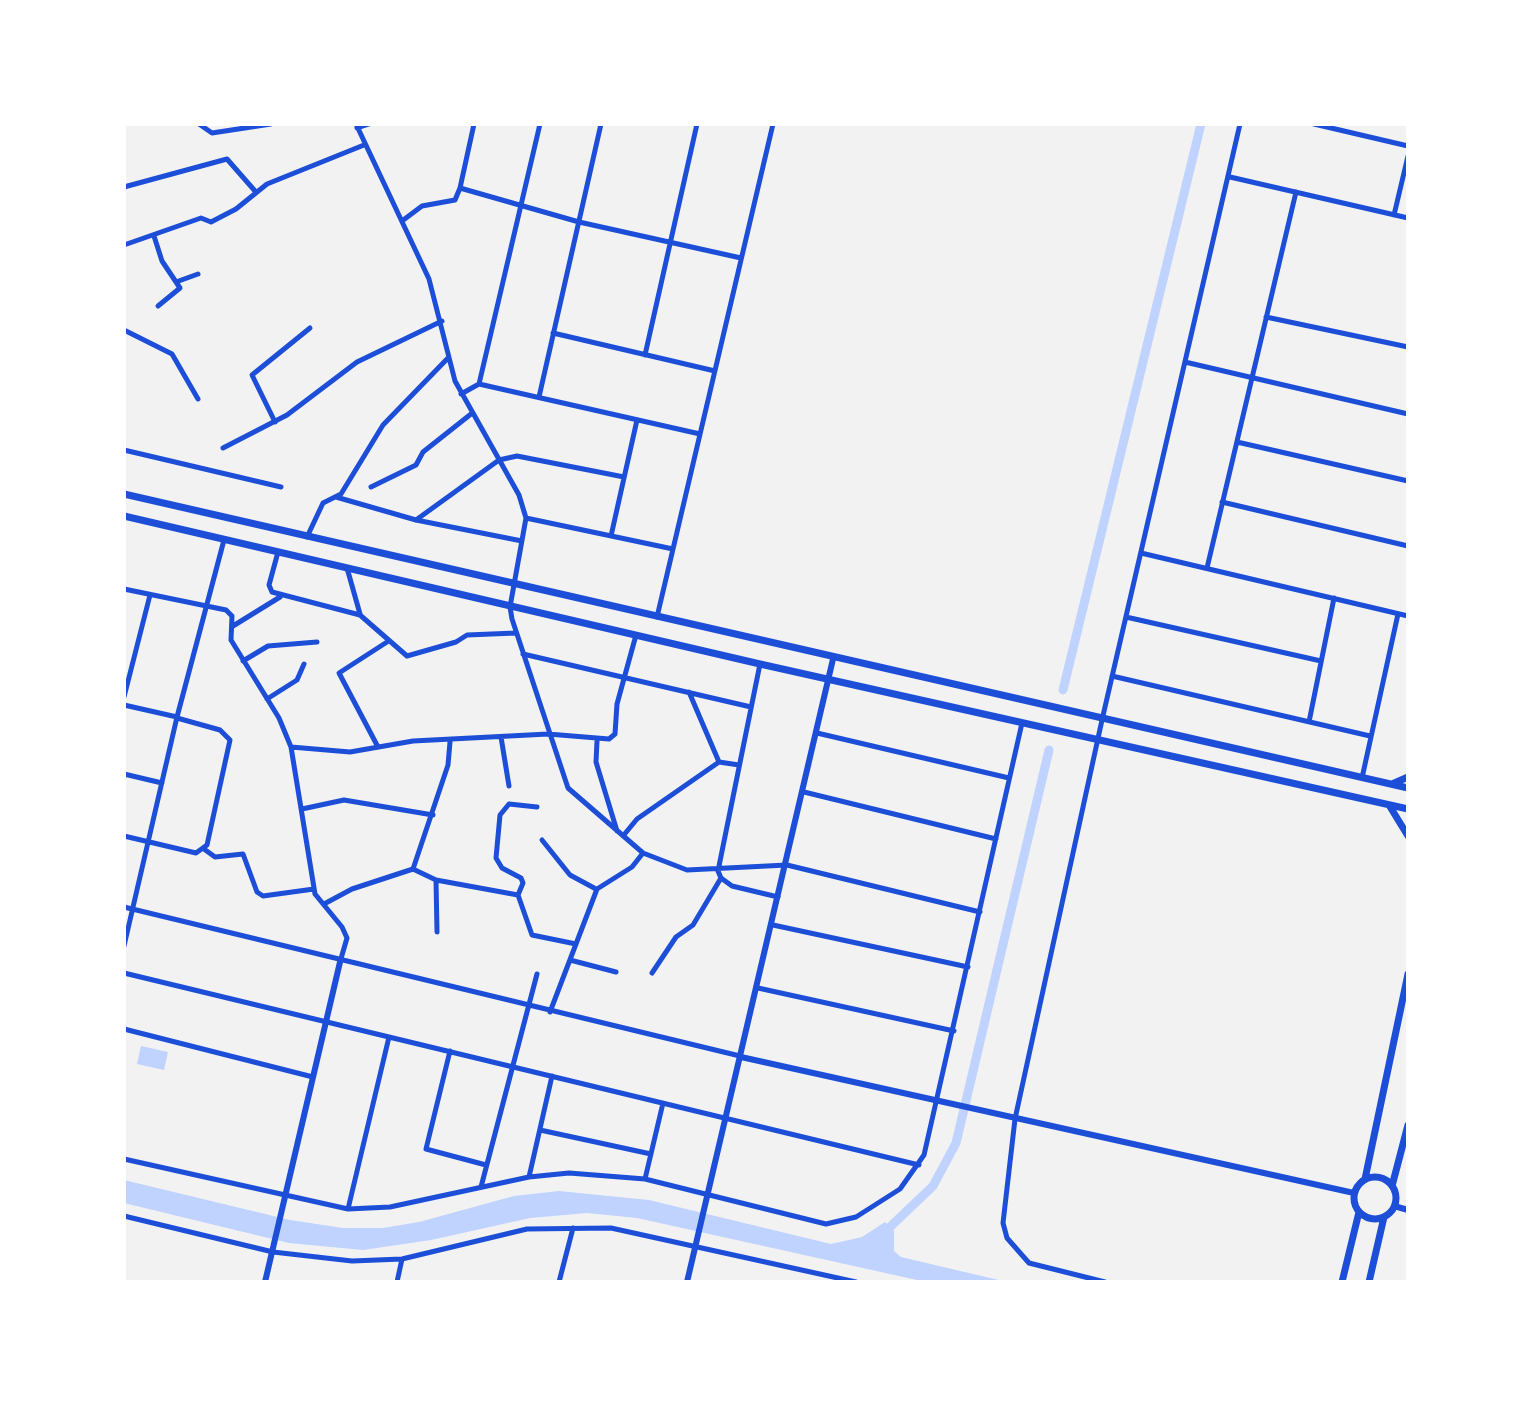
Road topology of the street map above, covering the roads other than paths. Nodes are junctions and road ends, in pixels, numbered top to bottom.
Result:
1 (199, 124) edge
2 (271, 124) edge
3 (369, 124) edge
4 (474, 124) edge
5 (540, 124) edge
6 (601, 124) edge
7 (697, 124) edge
8 (773, 124) edge
9 (1240, 124) edge
10 (1314, 124) edge
11 (356, 126) edge
12 (364, 145) junction
13 (1408, 146) edge
14 (1408, 156) edge
15 (1230, 177) junction
16 (124, 187) edge
17 (460, 188) junction
18 (255, 191) junction
19 (1296, 192) junction
20 (520, 208) junction
21 (1394, 215) junction
22 (1408, 218) edge
23 (402, 221) junction
24 (579, 222) junction
25 (153, 235) junction
26 (670, 242) junction
27 (124, 245) edge
28 (741, 258) junction
29 (198, 274) dead end
30 (176, 282) junction
31 (158, 306) dead end
32 (1266, 317) junction
33 (442, 321) junction
34 (310, 328) dead end
35 (124, 331) edge
36 (553, 333) junction
37 (1408, 347) edge
38 (645, 355) junction
39 (449, 357) junction
40 (1185, 362) junction
41 (715, 371) junction
42 (1252, 378) junction
43 (479, 384) junction
44 (461, 394) junction
45 (539, 397) junction
46 (198, 399) dead end
47 (472, 414) junction
48 (1408, 414) edge
49 (637, 419) junction
50 (275, 422) junction
51 (700, 434) junction
52 (1237, 442) junction
53 (223, 448) dead end
54 (124, 450) edge
55 (499, 460) junction
56 (624, 477) junction
57 (1408, 481) edge
58 (281, 487) dead end
59 (371, 487) dead end
60 (124, 494) edge
61 (336, 497) junction
62 (1222, 502) junction
63 (124, 516) edge
64 (526, 518) junction
65 (416, 520) junction
66 (611, 536) junction
67 (307, 537) junction
68 (224, 540) junction
69 (522, 541) junction
70 (1408, 546) edge
71 (673, 549) junction
72 (278, 552) junction
73 (1141, 553) junction
74 (347, 568) junction
75 (1207, 568) junction
76 (514, 586) junction
77 (124, 589) edge
78 (150, 595) junction
79 (281, 596) junction
80 (1334, 598) junction
81 (510, 607) junction
82 (206, 608) junction
83 (1398, 614) junction
84 (360, 615) junction
85 (1408, 616) edge
86 (1126, 617) junction
87 (657, 618) junction
88 (233, 626) junction
89 (516, 633) junction
90 (636, 635) junction
91 (317, 642) dead end
92 (387, 642) junction
93 (523, 654) junction
94 (833, 659) junction
95 (243, 661) junction
96 (1321, 661) junction
97 (304, 664) dead end
98 (760, 664) junction
99 (625, 676) junction
100 (1112, 676) junction
101 (829, 678) junction
102 (689, 692) junction
103 (124, 697) edge
104 (267, 699) junction
105 (124, 705) edge
106 (751, 707) junction
107 (177, 718) junction
108 (1102, 720) junction
109 (1309, 722) junction
110 (1022, 723) junction
111 (817, 733) junction
112 (548, 734) junction
113 (1370, 736) junction
114 (501, 737) junction
115 (1097, 740) junction
116 (450, 741) junction
117 (597, 741) junction
118 (291, 747) junction
119 (378, 747) junction
120 (719, 762) junction
121 (739, 765) junction
122 (124, 774) edge
123 (1408, 777) edge
124 (1009, 778) junction
125 (1362, 778) junction
126 (162, 783) junction
127 (1390, 784) junction
128 (509, 786) dead end
129 (1408, 788) edge
130 (804, 792) junction
131 (1389, 805) junction
132 (537, 807) dead end
133 (302, 809) junction
134 (1408, 809) edge
135 (433, 815) junction
136 (620, 834) junction
137 (124, 836) edge
138 (1408, 836) edge
139 (996, 839) junction
140 (542, 840) dead end
141 (148, 842) junction
142 (204, 849) junction
143 (643, 853) junction
144 (787, 865) junction
145 (413, 869) junction
146 (718, 871) junction
147 (721, 878) junction
148 (436, 880) junction
149 (314, 889) junction
150 (597, 889) junction
151 (518, 895) junction
152 (779, 898) junction
153 (324, 904) junction
154 (124, 907) edge
155 (133, 909) junction
156 (980, 912) junction
157 (773, 925) junction
158 (437, 932) dead end
159 (576, 944) junction
160 (124, 946) edge
161 (570, 960) junction
162 (340, 962) junction
163 (968, 967) junction
164 (616, 972) dead end
165 (124, 973) edge
166 (652, 973) dead end
167 (537, 974) dead end
168 (1408, 974) edge
169 (758, 988) junction
170 (527, 1007) junction
171 (550, 1012) junction
172 (326, 1022) junction
173 (124, 1029) edge
174 (954, 1031) junction
175 (389, 1037) junction
176 (450, 1051) junction
177 (741, 1057) junction
178 (512, 1067) junction
179 (552, 1076) junction
180 (313, 1077) junction
181 (663, 1103) junction
182 (938, 1103) junction
183 (725, 1118) junction
184 (1015, 1119) junction
185 (1408, 1125) edge
186 (540, 1130) junction
187 (651, 1154) junction
188 (124, 1159) edge
189 (486, 1165) junction
190 (919, 1165) junction
191 (529, 1177) junction
192 (645, 1179) junction
193 (1365, 1179) junction
194 (1392, 1186) junction
195 (481, 1187) junction
196 (1354, 1193) junction
197 (707, 1195) junction
198 (284, 1196) junction
199 (1394, 1206) junction
200 (348, 1209) junction
201 (1408, 1210) edge
202 (1359, 1212) junction
203 (124, 1216) edge
204 (1384, 1217) junction
205 (573, 1228) junction
206 (695, 1244) junction
207 (274, 1248) junction
208 (402, 1259) junction
209 (265, 1282) edge
210 (397, 1282) edge
211 (559, 1282) edge
212 (687, 1282) edge
213 (856, 1282) edge
214 (1105, 1282) edge
215 (1342, 1282) edge
216 (1369, 1282) edge

1 - 2 street
3 - 11 street
4 - 17 street
5 - 20 street
6 - 24 street
7 - 26 street
8 - 28 street
9 - 15 street
10 - 13 street
11 - 12 street
12 - 18 street
12 - 23 street
14 - 21 street
15 - 19 street
15 - 40 street
16 - 18 street
17 - 20 street
17 - 23 street
18 - 25 street
19 - 21 street
19 - 32 street
20 - 24 street
20 - 43 street
21 - 22 street
23 - 33 street
24 - 26 street
24 - 36 street
25 - 27 street
25 - 30 street
26 - 28 street
26 - 38 street
28 - 41 street
29 - 30 street
30 - 31 street
32 - 37 street
32 - 42 street
33 - 39 street
33 - 50 street
34 - 50 street
35 - 46 street
36 - 38 street
36 - 45 street
38 - 41 street
39 - 44 street
39 - 61 street
40 - 42 street
40 - 73 street
41 - 51 street
42 - 48 street
42 - 52 street
43 - 44 street
43 - 45 street
44 - 47 street
45 - 49 street
47 - 55 street
47 - 59 street
49 - 51 street
49 - 56 street
50 - 53 street
51 - 71 street
52 - 57 street
52 - 62 street
54 - 58 street
55 - 56 street
55 - 64 street
55 - 65 street
56 - 66 street
60 - 67 main road
61 - 65 street
61 - 67 street
62 - 70 street
62 - 75 street
63 - 68 main road
64 - 66 street
64 - 69 street
65 - 69 street
66 - 71 street
67 - 76 main road
68 - 72 main road
68 - 82 street
69 - 76 street
71 - 87 street
72 - 74 main road
72 - 79 street
73 - 75 street
73 - 86 street
74 - 81 main road
74 - 84 street
75 - 80 street
76 - 81 street
76 - 87 main road
77 - 78 street
78 - 82 street
78 - 103 street
79 - 84 street
79 - 88 street
80 - 83 street
80 - 96 street
81 - 89 street
81 - 90 main road
82 - 88 street
82 - 107 street
83 - 85 street
83 - 113 street
84 - 92 street
86 - 96 street
86 - 100 street
87 - 94 main road
88 - 95 street
89 - 92 street
89 - 93 street
90 - 98 main road
90 - 99 street
91 - 95 street
92 - 119 street
93 - 99 street
93 - 112 street
94 - 101 street
94 - 108 main road
95 - 104 street
96 - 109 street
97 - 104 street
98 - 101 main road
98 - 106 street
99 - 102 street
99 - 117 street
100 - 108 street
100 - 109 street
101 - 110 main road
101 - 111 street
102 - 106 street
102 - 120 street
104 - 118 street
105 - 107 street
106 - 121 street
107 - 126 street
107 - 142 street
108 - 115 street
108 - 125 main road
109 - 113 street
110 - 115 main road
110 - 124 street
111 - 124 street
111 - 130 street
112 - 114 street
112 - 117 street
112 - 136 street
113 - 125 street
114 - 116 street
114 - 128 street
115 - 131 main road
115 - 184 street
116 - 119 street
116 - 135 street
117 - 136 street
118 - 119 street
118 - 133 street
120 - 121 street
120 - 136 street
121 - 146 street
122 - 126 street
123 - 127 main road
124 - 139 street
125 - 127 main road
126 - 141 street
127 - 129 main road
130 - 139 street
130 - 144 street
131 - 134 main road
131 - 138 main road
132 - 151 street
133 - 135 street
133 - 149 street
135 - 145 street
136 - 143 street
137 - 141 street
139 - 156 street
140 - 150 street
141 - 142 street
141 - 155 street
142 - 149 street
143 - 146 street
143 - 150 street
144 - 146 street
144 - 152 street
144 - 156 street
145 - 148 street
145 - 153 street
146 - 147 street
147 - 152 street
147 - 166 street
148 - 151 street
148 - 158 street
149 - 153 street
150 - 159 street
151 - 159 street
152 - 157 street
153 - 162 street
154 - 155 street
155 - 160 street
155 - 162 street
156 - 163 street
157 - 163 street
157 - 169 street
159 - 161 street
161 - 164 street
161 - 171 street
162 - 170 street
162 - 172 street
163 - 174 street
165 - 172 street
167 - 170 street
168 - 193 main road
169 - 174 street
169 - 177 street
170 - 171 street
170 - 178 street
171 - 177 street
172 - 175 street
172 - 180 street
173 - 180 street
174 - 182 street
175 - 176 street
175 - 200 street
176 - 178 street
176 - 189 street
177 - 182 street
177 - 183 street
178 - 179 street
178 - 189 street
179 - 181 street
179 - 186 street
180 - 198 street
181 - 183 street
181 - 187 street
182 - 184 street
182 - 190 street
183 - 190 street
183 - 197 street
184 - 196 street
184 - 214 street
185 - 194 main road
186 - 187 street
186 - 191 street
187 - 192 street
188 - 198 street
189 - 195 street
190 - 197 street
191 - 192 street
191 - 195 street
192 - 197 street
193 - 194 main road
193 - 196 main road
194 - 199 main road
195 - 200 street
196 - 202 main road
197 - 206 street
198 - 200 street
198 - 207 street
199 - 201 street
199 - 204 main road
202 - 204 main road
202 - 215 main road
203 - 207 street
204 - 216 main road
205 - 206 street
205 - 208 street
205 - 211 street
206 - 212 street
206 - 213 street
207 - 208 street
207 - 209 street
208 - 210 street

